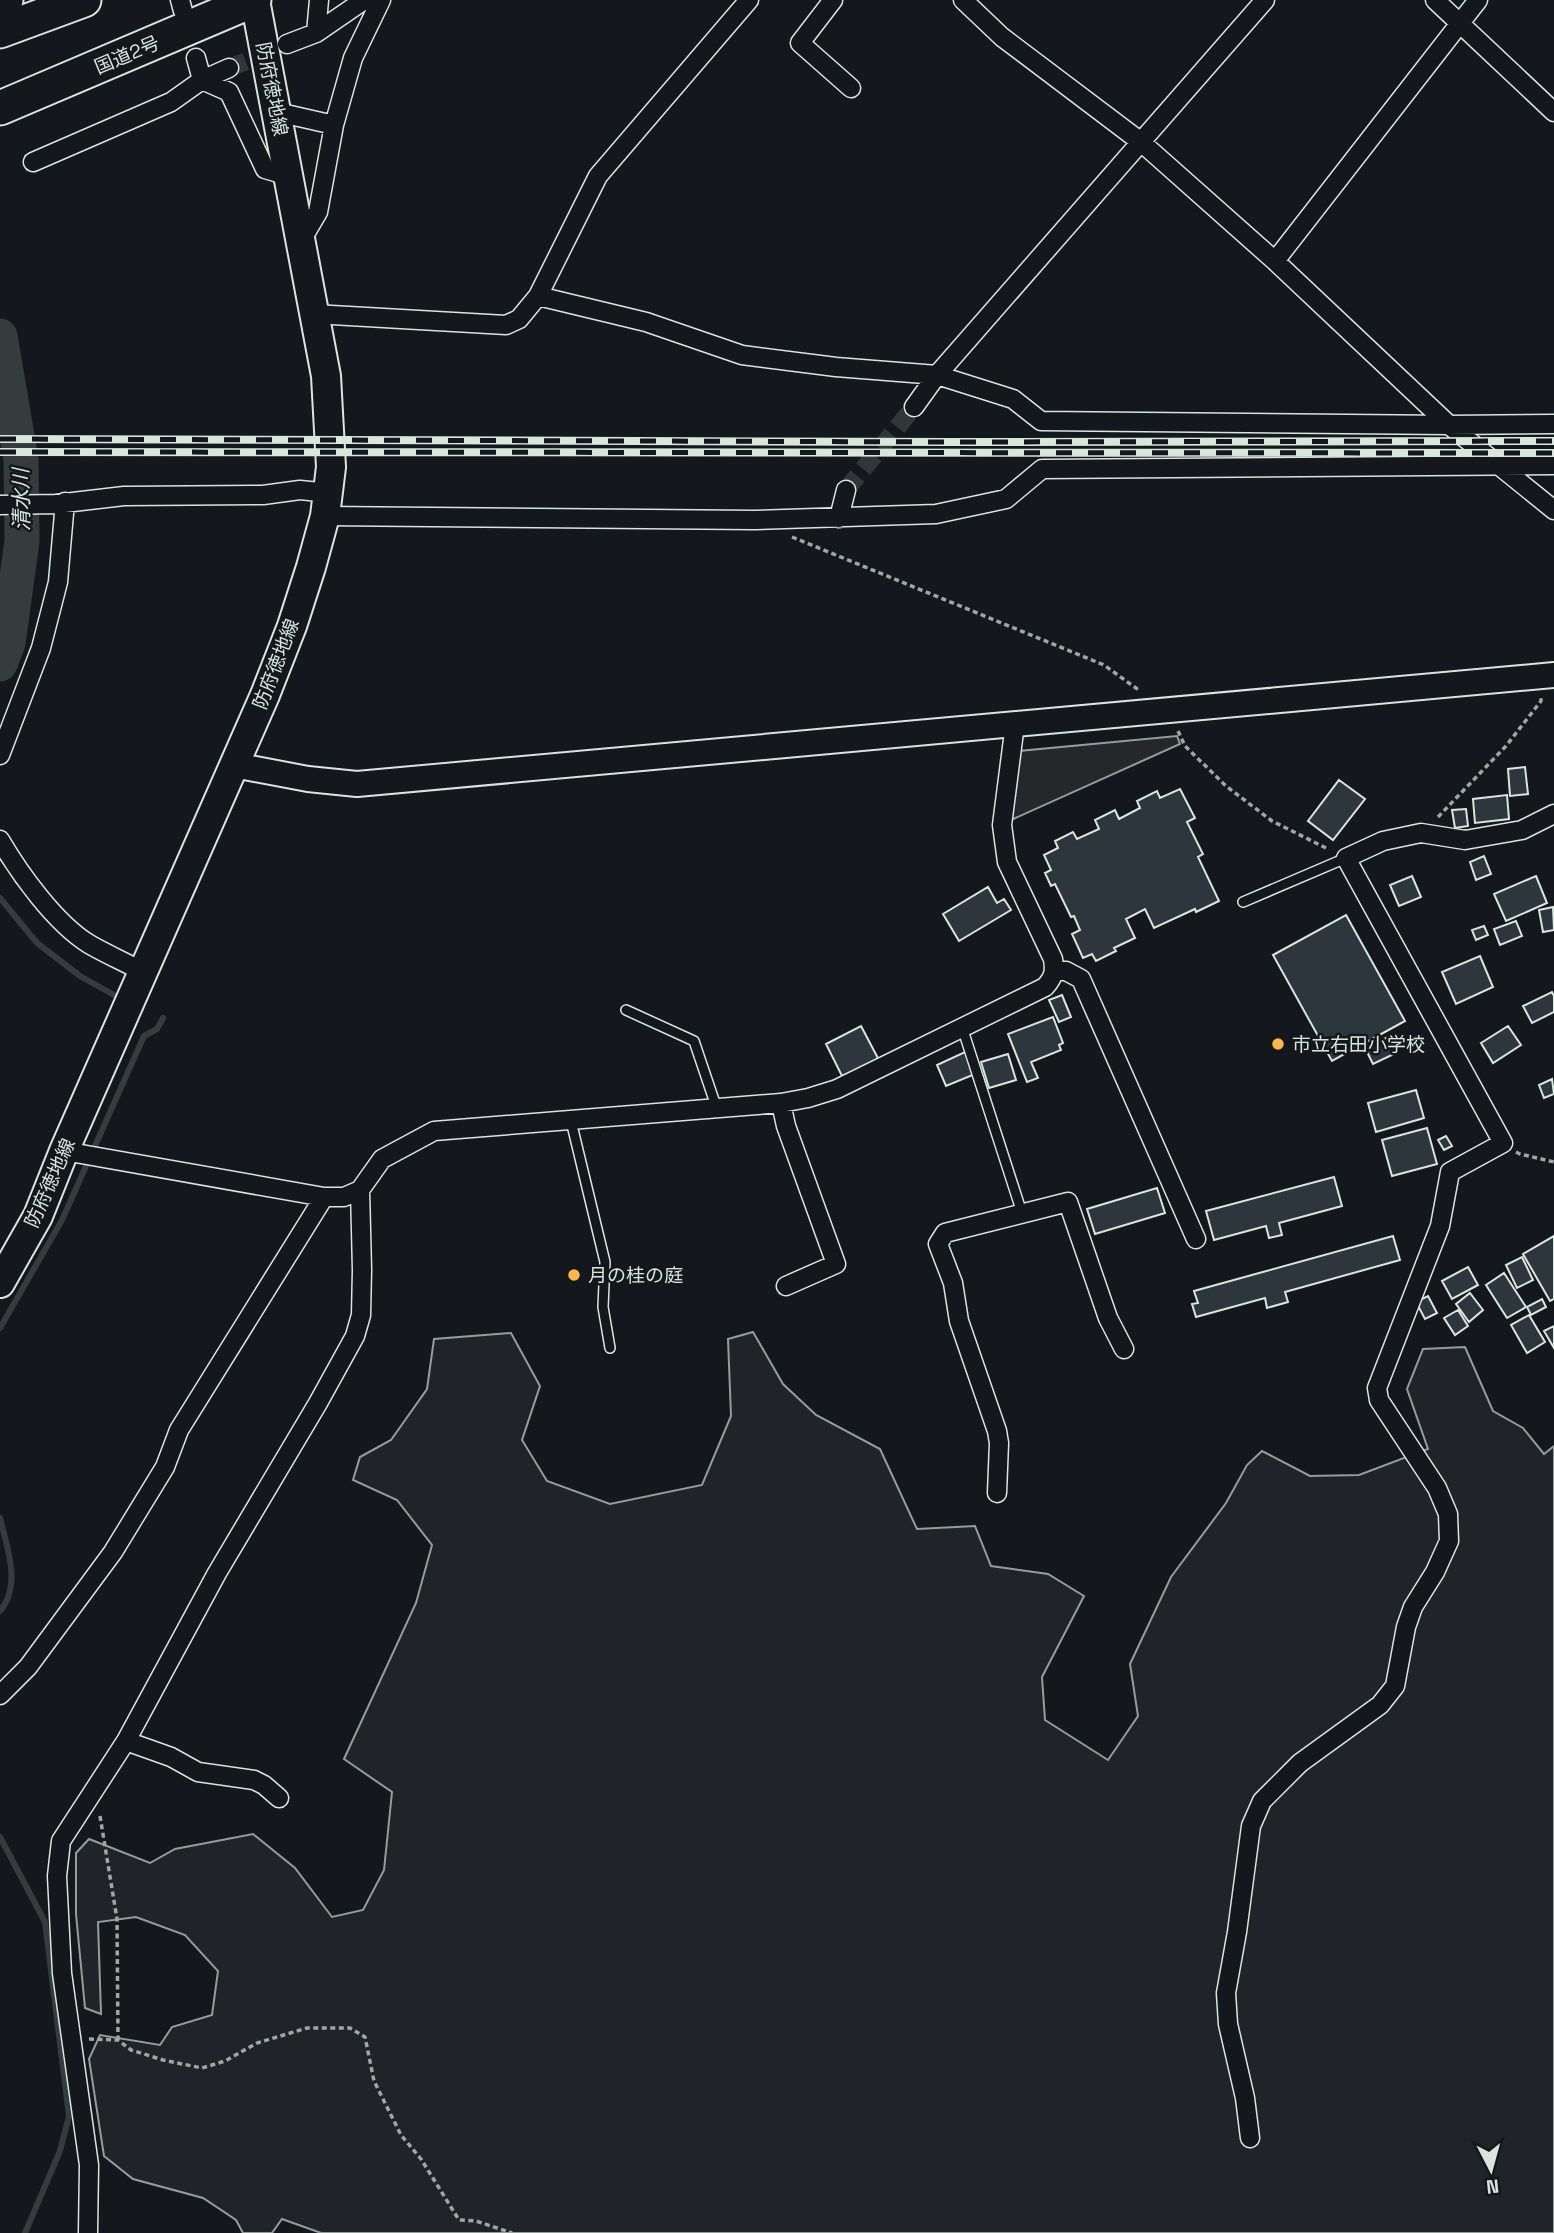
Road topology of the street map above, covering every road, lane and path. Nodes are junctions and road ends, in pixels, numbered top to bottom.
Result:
1 (6, 0) edge
2 (84, 0) edge
3 (255, 0) edge
4 (319, 0) edge
5 (364, 0) edge
6 (381, 0) edge
7 (749, 0) edge
8 (834, 0) edge
9 (963, 0) edge
10 (1265, 0) edge
11 (1435, 0) edge
12 (1478, 0) edge
13 (0, 2) edge
14 (1459, 23) junction
15 (0, 31) edge
16 (316, 33) junction
17 (287, 44) tunnel mouth
18 (196, 58) dead end
19 (229, 68) tunnel mouth
20 (202, 80) junction
21 (851, 88) dead end
22 (0, 108) edge
23 (277, 112) junction
24 (1554, 112) edge
25 (334, 125) junction
26 (1141, 142) junction
27 (33, 162) dead end
28 (289, 176) junction
29 (301, 241) junction
30 (1275, 261) junction
31 (538, 296) junction
32 (314, 314) junction
33 (937, 375) junction
34 (914, 407) tunnel mouth
35 (1554, 424) edge
36 (1449, 425) junction
37 (1497, 465) junction
38 (1554, 465) edge
39 (846, 490) tunnel mouth
40 (60, 503) junction
41 (327, 504) junction
42 (0, 505) edge
43 (1554, 510) edge
44 (839, 518) junction
45 (791, 537) dead end
46 (1547, 676) edge
47 (1168, 710) junction
48 (1015, 724) junction
49 (0, 755) edge
50 (234, 765) junction
51 (1554, 814) edge
52 (1421, 833) junction
53 (0, 840) edge
54 (1346, 858) junction
55 (1243, 902) dead end
56 (1055, 971) junction
57 (143, 972) junction
58 (626, 1010) dead end
59 (962, 1027) junction
60 (781, 1103) junction
61 (717, 1109) junction
62 (571, 1121) junction
63 (1503, 1143) junction
64 (64, 1151) junction
65 (1554, 1162) edge
66 (360, 1190) junction
67 (324, 1196) junction
68 (1022, 1213) junction
69 (1196, 1239) dead end
70 (0, 1283) edge
71 (786, 1286) dead end
72 (610, 1348) dead end
73 (1124, 1349) dead end
74 (997, 1493) dead end
75 (0, 1695) edge
76 (126, 1741) junction
77 (91, 1796) junction
78 (279, 1798) dead end
79 (73, 2039) junction
80 (118, 2040) junction
81 (1250, 2138) dead end
82 (88, 2233) edge
83 (512, 2233) edge

1 - 13 highway
2 - 15 highway
3 - 22 highway, 国道2号
3 - 23 main road, 防府徳地線
4 - 16 street
5 - 16 street
6 - 25 street
7 - 31 street
8 - 21 street
9 - 26 street
10 - 26 street
11 - 14 street
12 - 14 street
14 - 24 street
14 - 30 street
16 - 17 street
18 - 20 street
19 - 20 street
20 - 27 street
20 - 28 street
23 - 25 street
23 - 28 main road, 防府徳地線
25 - 29 street
26 - 30 street
26 - 33 street
28 - 29 main road, 防府徳地線
29 - 32 main road, 防府徳地線
30 - 36 street
31 - 32 street
31 - 33 street
32 - 41 main road, 防府徳地線
33 - 34 street
33 - 36 street
35 - 36 street
36 - 37 street
37 - 38 street
37 - 43 street
37 - 44 street
39 - 44 street
40 - 41 street
40 - 42 street
40 - 49 street
41 - 44 street
41 - 50 main road, 防府徳地線
45 - 47 path
46 - 47 street
46 - 52 path
47 - 48 street
47 - 54 path
48 - 50 street
48 - 56 street
50 - 57 main road, 防府徳地線
51 - 52 street
52 - 54 street
53 - 57 street
54 - 55 lane
54 - 63 street
56 - 59 street
56 - 69 street
57 - 64 main road, 防府徳地線
58 - 61 lane
59 - 60 street
59 - 68 lane
60 - 61 street
60 - 71 street
61 - 62 street
62 - 66 street
62 - 72 lane
63 - 65 path
63 - 81 street
64 - 67 street
64 - 70 main road, 防府徳地線
66 - 67 street
66 - 76 street
67 - 75 street
68 - 73 street
68 - 74 street
76 - 77 street
76 - 78 street
77 - 79 street
77 - 80 path
79 - 80 path
79 - 82 street
80 - 83 path

